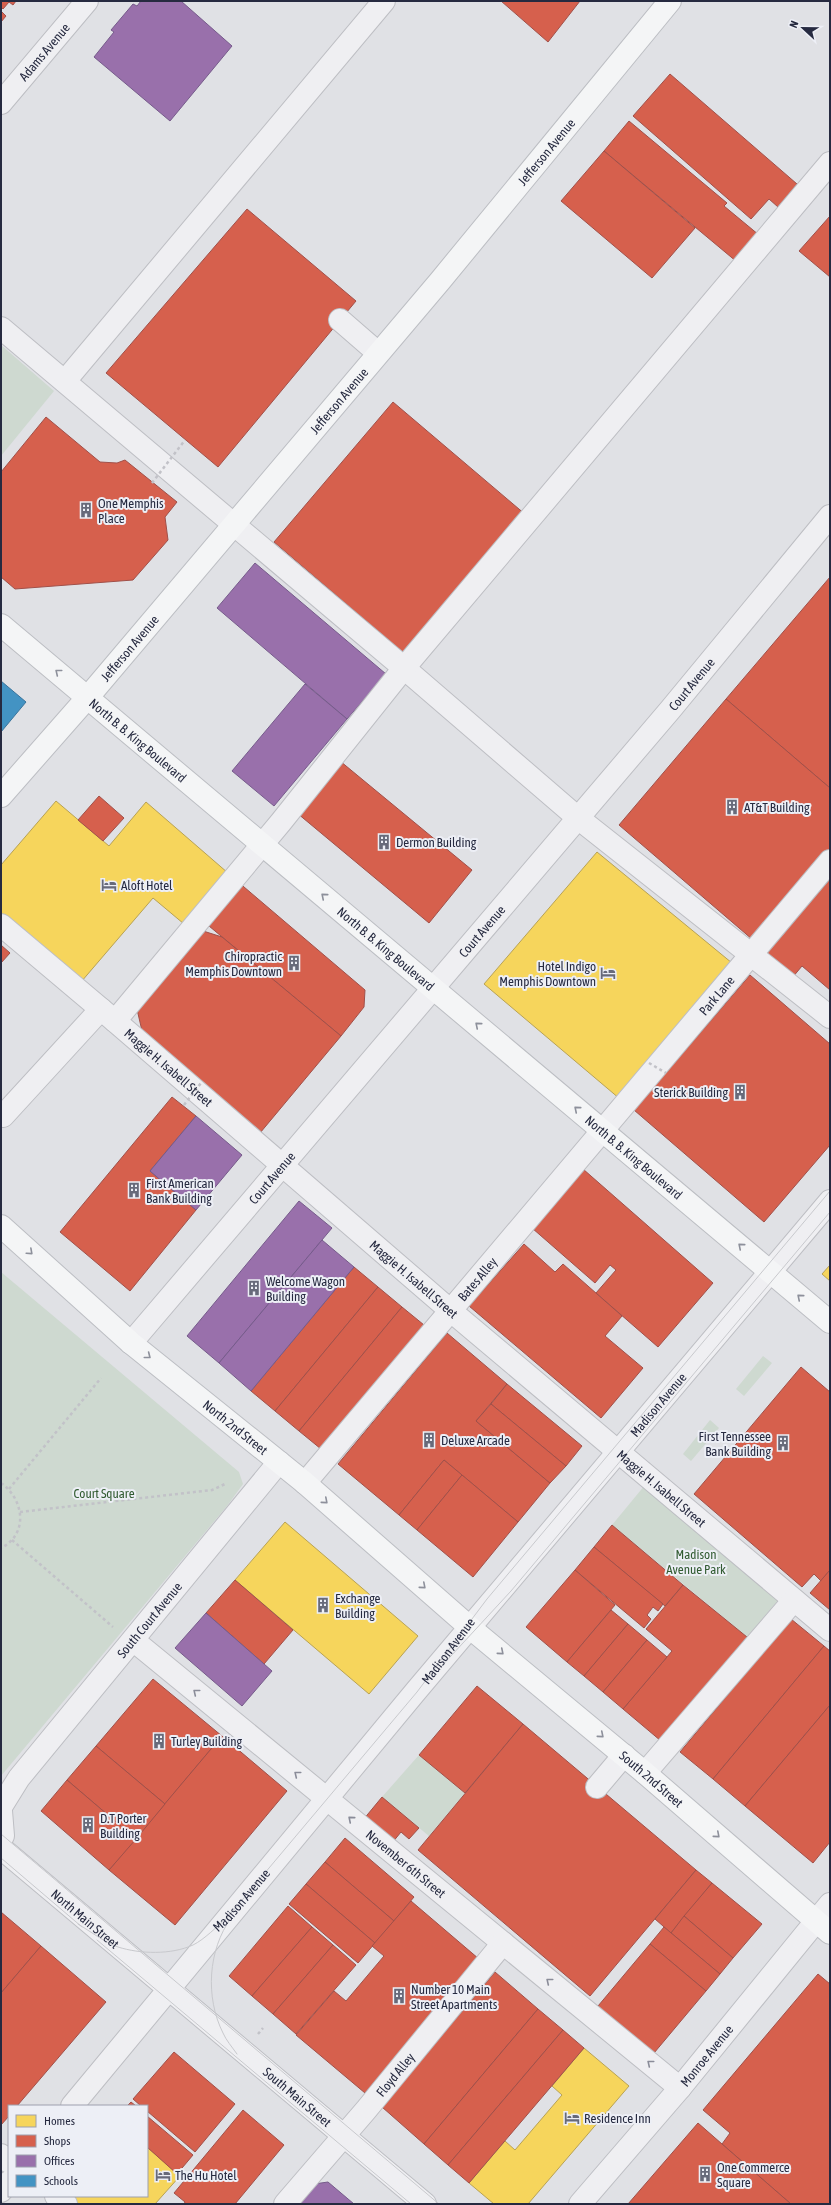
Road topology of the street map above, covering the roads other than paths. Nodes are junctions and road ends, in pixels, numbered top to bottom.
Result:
1 (87, 1) edge
2 (384, 1) edge
3 (670, 1) edge
4 (1, 103) edge
5 (830, 163) edge
6 (340, 320) dead end
7 (1, 328) edge
8 (378, 354) junction
9 (65, 382) junction
10 (830, 516) edge
11 (234, 524) junction
12 (1, 625) edge
13 (404, 668) junction
14 (88, 697) junction
15 (1, 796) edge
16 (578, 818) junction
17 (262, 843) junction
18 (830, 861) edge
19 (1, 925) edge
20 (751, 955) junction
21 (433, 988) junction
22 (108, 1015) junction
23 (830, 1017) edge
24 (3, 1116) dead end
25 (604, 1131) junction
26 (281, 1165) junction
27 (830, 1201) edge
28 (1, 1226) edge
29 (771, 1272) junction
30 (451, 1311) junction
31 (830, 1322) edge
32 (131, 1343) junction
33 (618, 1452) junction
34 (279, 1462) junction
35 (305, 1483) junction
36 (794, 1600) junction
37 (471, 1627) junction
38 (830, 1630) edge
39 (125, 1636) junction
40 (624, 1755) junction
41 (645, 1773) junction
42 (597, 1787) dead end
43 (327, 1799) junction
44 (1, 1807) edge
45 (1, 1811) edge
46 (1, 1839) edge
47 (1, 1848) edge
48 (830, 1904) edge
49 (823, 1927) edge
50 (503, 1943) junction
51 (170, 1990) junction
52 (680, 2088) junction
53 (73, 2105) edge
54 (344, 2135) junction
55 (8, 2183) edge
56 (1, 2191) edge
57 (57, 2197) edge
58 (66, 2204) edge
59 (285, 2204) edge
60 (425, 2204) edge
61 (580, 2204) edge

1 - 4 street, Adams Avenue
2 - 9 street
3 - 8 main road, Jefferson Avenue
5 - 13 street
6 - 8 street
7 - 9 street
8 - 11 main road, Jefferson Avenue
9 - 11 street
10 - 16 street, Court Avenue
11 - 13 street
11 - 14 main road, Jefferson Avenue
14 -> 12 main road, North B. B. King Boulevard
13 - 16 street
13 - 17 street
14 - 15 main road, Jefferson Avenue
14 - 17 main road, North B. B. King Boulevard
16 - 20 street
16 - 21 street, Court Avenue
21 -> 17 main road, North B. B. King Boulevard
17 - 22 street
18 - 20 street, Park Lane
19 - 22 street, Maggie H. Isabell Street
20 - 23 street
20 - 25 street, Park Lane
25 -> 21 main road, North B. B. King Boulevard
21 - 26 street, Court Avenue
22 - 24 street
22 - 26 street, Maggie H. Isabell Street
29 -> 25 main road, North B. B. King Boulevard
25 - 30 street, Bates Alley
26 - 30 street, Maggie H. Isabell Street
26 - 32 street, Court Avenue
27 - 29 street, Madison Avenue
28 -> 32 main road, North 2nd Street
31 -> 29 main road, North B. B. King Boulevard
29 - 33 street, Madison Avenue
30 - 33 street, Maggie H. Isabell Street
30 - 35 street, Bates Alley
32 -> 34 main road, North 2nd Street
33 - 36 street, Maggie H. Isabell Street
33 - 37 street, Madison Avenue
34 - 35 main road, North 2nd Street
34 - 39 street, South Court Avenue
35 -> 37 main road, North 2nd Street
36 - 38 street, Maggie H. Isabell Street
36 - 41 street
37 -> 40 main road, South 2nd Street
37 - 43 street, Madison Avenue
43 -> 39 street, November 6th Street
39 - 44 street, South Court Avenue
40 - 41 main road, South 2nd Street
40 - 42 street
41 -> 49 main road, South 2nd Street
50 -> 43 street, November 6th Street
43 - 51 street, Madison Avenue
45 - 46 street
47 - 51 street, North Main Street
48 - 49 street, Monroe Avenue
49 - 52 street, Monroe Avenue
52 -> 50 street, November 6th Street
50 - 54 street, Floyd Alley
51 - 53 street, Madison Avenue
51 - 54 street, South Main Street
52 - 61 street, Monroe Avenue
54 - 59 street, Floyd Alley
54 - 60 street, South Main Street
55 - 56 street
57 - 58 street

